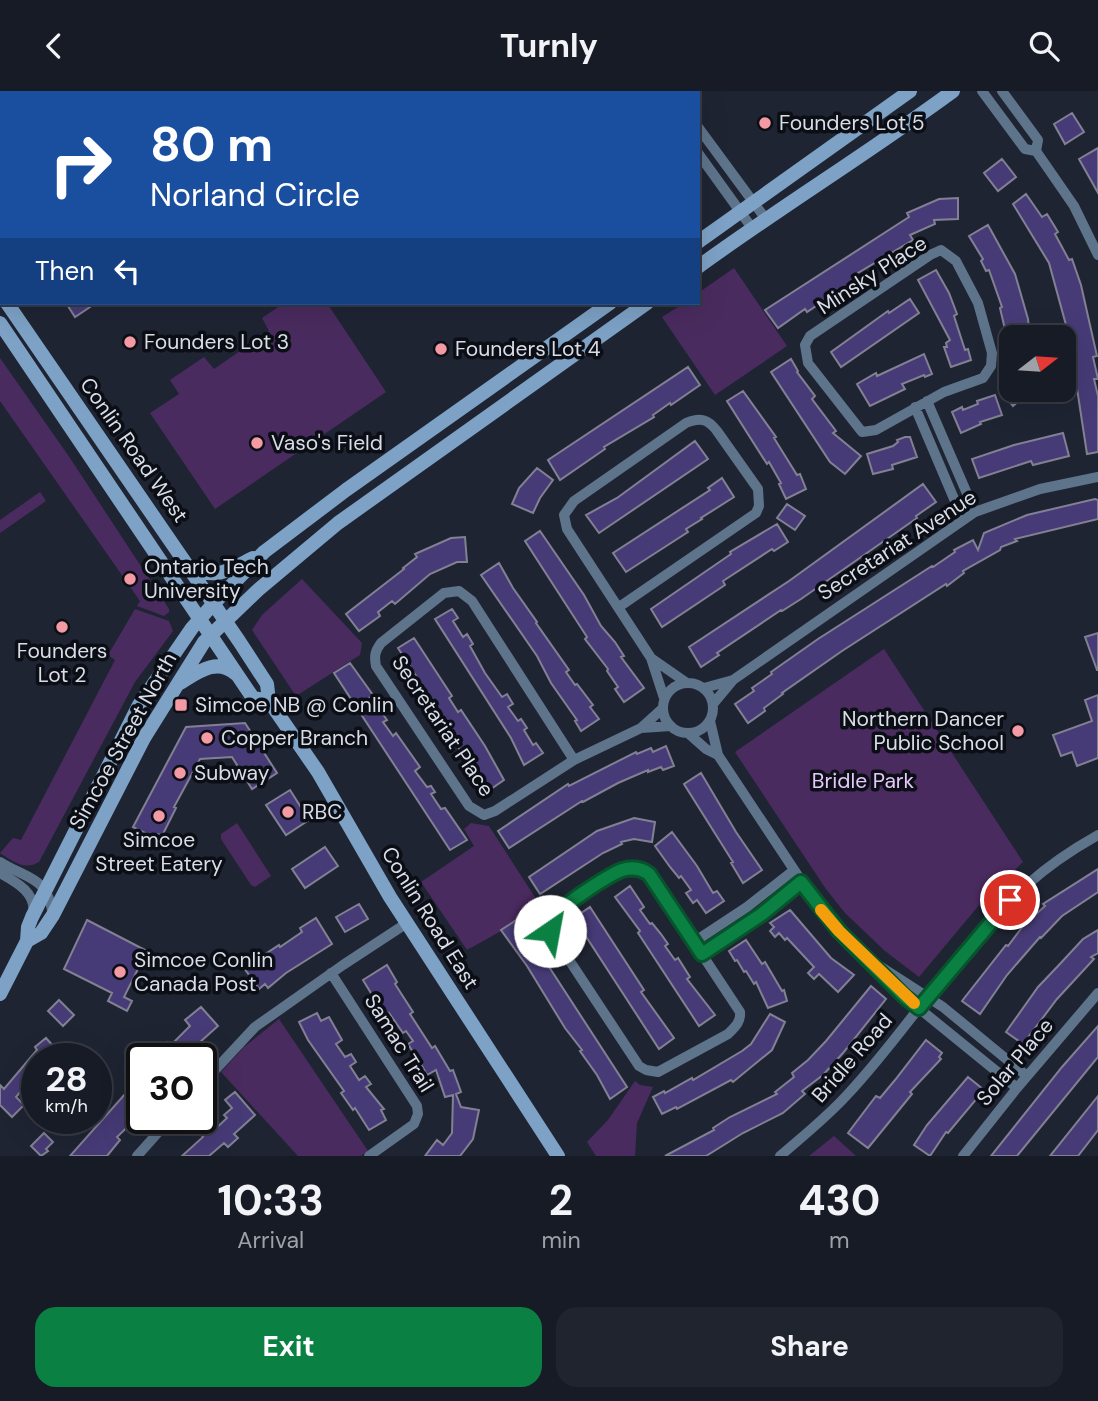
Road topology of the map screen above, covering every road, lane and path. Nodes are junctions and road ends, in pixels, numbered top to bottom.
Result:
1 (911, 91) edge
2 (953, 91) edge
3 (982, 91) edge
4 (1002, 91) edge
5 (700, 130) edge
6 (1036, 151) junction
7 (700, 156) edge
8 (754, 203) junction
9 (740, 213) junction
10 (765, 218) junction
11 (752, 228) junction
12 (700, 241) edge
13 (1098, 252) edge
14 (700, 266) edge
15 (9, 305) edge
16 (607, 305) edge
17 (644, 305) edge
18 (0, 323) edge
19 (927, 401) junction
20 (915, 407) junction
21 (1098, 477) edge
22 (975, 512) junction
23 (963, 520) junction
24 (264, 552) junction
25 (190, 568) junction
26 (214, 603) junction
27 (619, 607) junction
28 (200, 619) junction
29 (225, 620) junction
30 (211, 635) junction
31 (651, 658) junction
32 (238, 675) junction
33 (733, 680) junction
34 (687, 683) junction
35 (176, 686) junction
36 (704, 688) junction
37 (269, 701) junction
38 (663, 704) junction
39 (713, 704) junction
40 (710, 721) junction
41 (671, 726) junction
42 (641, 729) junction
43 (689, 734) junction
44 (718, 755) junction
45 (574, 760) junction
46 (1098, 835) edge
47 (0, 862) edge
48 (793, 870) junction
49 (0, 873) edge
50 (801, 882) junction
51 (46, 889) junction
52 (53, 915) junction
53 (32, 916) junction
54 (407, 923) junction
55 (27, 941) junction
56 (694, 942) junction
57 (702, 954) junction
58 (870, 960) junction
59 (331, 972) junction
60 (1098, 993) edge
61 (0, 994) edge
62 (928, 996) junction
63 (919, 1008) junction
64 (217, 1068) edge
65 (1027, 1076) junction
66 (1017, 1088) junction
67 (157, 1134) edge
68 (137, 1156) edge
69 (369, 1156) edge
70 (558, 1156) edge
71 (780, 1156) edge
72 (963, 1156) edge

1 - 8 main road
2 - 10 main road
3 - 6 street
4 - 6 street
5 - 8 street
6 - 13 street
7 - 9 street
8 - 9 main road
8 - 10 street
9 - 11 street
9 - 12 main road
10 - 11 main road
11 - 14 main road
15 - 25 main road, Conlin Road West
16 - 24 main road, Simcoe Street North
17 - 29 main road, Simcoe Street North
18 - 28 main road, Conlin Road West
19 - 20 street, Minsky Place
19 - 20 street, Minsky Place
19 - 22 street
20 - 23 street
21 - 22 street, Secretariat Avenue
22 - 23 street, Secretariat Avenue
23 - 33 street, Secretariat Avenue
24 - 25 main road
24 - 26 main road, Simcoe Street North
25 - 26 main road, Conlin Road West
26 - 28 main road, Simcoe Street North
26 - 29 main road, Conlin Road West
27 - 27 street
27 - 31 street
28 - 30 main road, Conlin Road East
28 - 51 main road, Simcoe Street North
29 - 30 main road, Simcoe Street North
29 - 37 main road, Conlin Road East
30 - 32 main road, Conlin Road East
30 - 35 main road, Simcoe Street North
31 - 34 street
31 - 38 street
32 - 35 main road
32 - 37 main road, Conlin Road East
33 - 36 street, Secretariat Avenue
33 - 39 street, Secretariat Avenue
34 - 36 street
34 - 38 street
35 - 52 main road, Simcoe Street North
36 - 39 street
37 - 54 main road, Conlin Road East
38 - 41 street
38 - 42 street, Secretariat Place
39 - 40 street
40 - 43 street
40 - 44 street
41 - 42 street, Secretariat Place
41 - 43 street
42 - 45 street, Secretariat Place
43 - 44 street
44 - 48 street
45 - 45 street, Secretariat Place
46 - 62 street, Bridle Road
47 - 51 street
48 - 50 street
48 - 56 street
49 - 53 street
50 - 57 street
50 - 58 street
51 - 52 street
51 - 53 main road, Simcoe Street North
52 - 55 main road, Simcoe Street North
53 - 55 main road, Simcoe Street North
54 - 59 street
54 - 70 main road, Conlin Road East
55 - 61 main road, Simcoe Street North
56 - 57 street
56 - 57 street
58 - 62 street
58 - 63 street
59 - 64 street
59 - 69 street, Samac Trail
60 - 65 street, Solar Place
62 - 63 street, Bridle Road
62 - 65 street
63 - 66 street
63 - 71 street, Bridle Road
65 - 66 street, Solar Place
66 - 72 street, Solar Place
67 - 68 street

